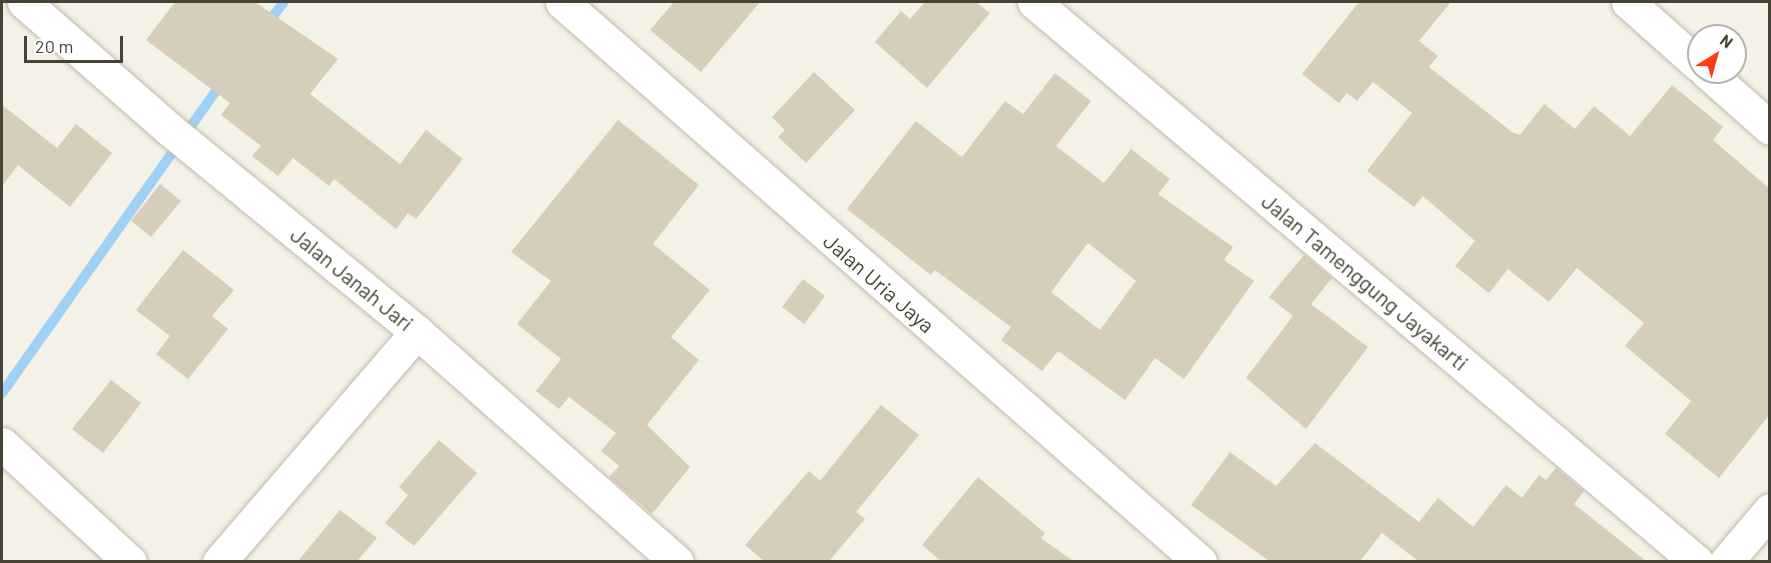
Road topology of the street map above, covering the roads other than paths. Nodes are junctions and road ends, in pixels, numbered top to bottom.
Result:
1 (24, 2) edge
2 (561, 2) edge
3 (1034, 2) edge
4 (1628, 2) edge
5 (1687, 54) edge
6 (1720, 84) edge
7 (1770, 128) edge
8 (417, 332) junction
9 (2, 444) edge
10 (1770, 510) edge
11 (130, 561) edge
12 (219, 561) edge
13 (677, 561) edge
14 (1200, 561) edge
15 (1697, 561) edge
16 (1726, 561) edge

1 - 8 street, Jalan Janah Jari
2 - 14 street, Jalan Uria Jaya
3 - 15 street, Jalan Tamenggung Jayakarti
4 - 5 street
6 - 7 street
8 - 12 street
8 - 13 street, Jalan Janah Jari
9 - 11 street
10 - 16 street

